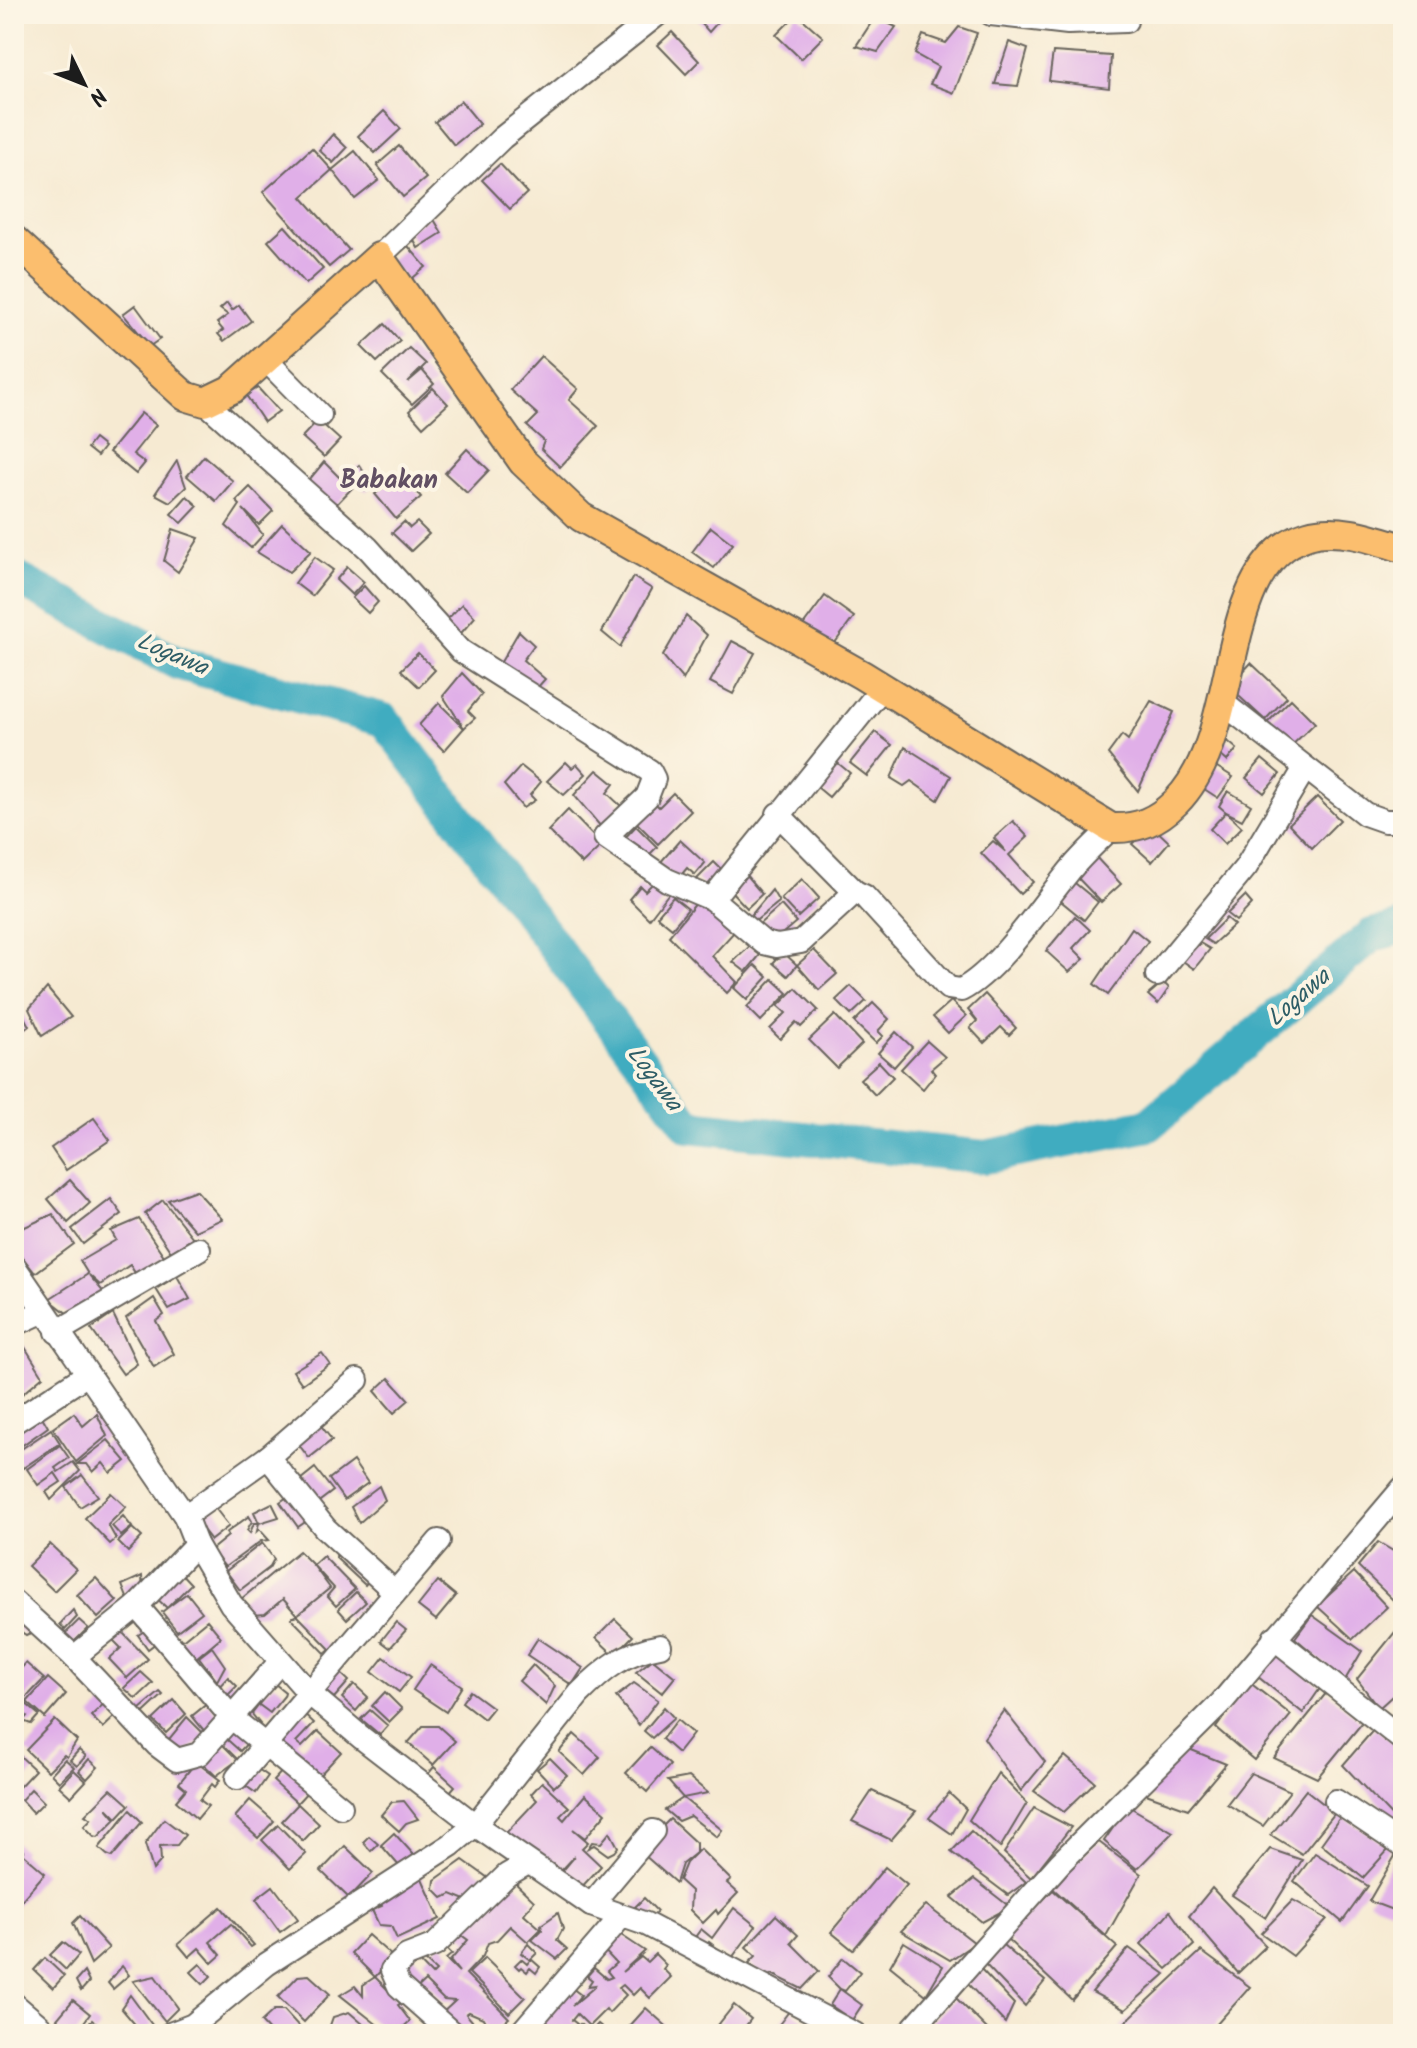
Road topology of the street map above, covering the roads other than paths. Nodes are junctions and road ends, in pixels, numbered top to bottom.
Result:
1 (658, 14) edge
2 (991, 14) edge
3 (1126, 21) dead end
4 (14, 240) edge
5 (379, 257) junction
6 (265, 359) junction
7 (205, 402) junction
8 (320, 415) dead end
9 (1403, 548) edge
10 (882, 688) junction
11 (1223, 703) junction
12 (1305, 768) junction
13 (778, 814) junction
14 (1403, 821) edge
15 (1111, 828) junction
16 (855, 892) junction
17 (712, 899) junction
18 (1157, 975) dead end
19 (199, 1249) dead end
20 (14, 1266) edge
21 (44, 1311) junction
22 (14, 1325) edge
23 (57, 1332) junction
24 (86, 1375) junction
25 (357, 1380) dead end
26 (14, 1422) edge
27 (268, 1457) junction
28 (1403, 1488) edge
29 (185, 1516) junction
30 (439, 1541) dead end
31 (196, 1544) junction
32 (395, 1592) junction
33 (14, 1602) edge
34 (137, 1606) junction
35 (1274, 1638) junction
36 (660, 1646) dead end
37 (74, 1657) junction
38 (280, 1662) junction
39 (309, 1693) junction
40 (232, 1718) junction
41 (1403, 1740) edge
42 (266, 1743) junction
43 (237, 1778) dead end
44 (1336, 1801) dead end
45 (341, 1807) dead end
46 (475, 1825) junction
47 (653, 1831) dead end
48 (1403, 1846) edge
49 (528, 1863) junction
50 (591, 1905) junction
51 (620, 1918) junction
52 (14, 2004) edge
53 (848, 2032) edge
54 (49, 2034) edge
55 (170, 2034) edge
56 (453, 2034) edge
57 (520, 2034) edge
58 (908, 2034) edge

1 - 5 street
2 - 3 street
4 - 7 main road
5 - 6 main road
5 - 10 main road
6 - 7 main road
6 - 8 street
7 - 17 street
9 - 11 main road
10 - 13 street
10 - 15 main road
11 - 12 street
11 - 15 main road
12 - 14 street
12 - 18 street
13 - 16 street
13 - 17 street
15 - 16 street
16 - 17 street
19 - 23 street
20 - 21 street
21 - 22 street
21 - 23 street
23 - 24 street
24 - 26 street
24 - 29 street
25 - 27 street
27 - 29 street
27 - 32 street
28 - 35 street
29 - 31 street
30 - 32 street
31 - 34 street
31 - 38 street
32 - 39 street
33 - 37 street
34 - 37 street
34 - 40 street
35 - 41 street
35 - 58 street
36 - 46 street
37 - 40 street
38 - 39 street
38 - 40 street
39 - 42 street
39 - 46 street
40 - 42 street
42 - 43 street
42 - 45 street
44 - 48 street
46 - 49 street
46 - 55 street
47 - 50 street
49 - 50 street
49 - 56 street
50 - 51 street
51 - 53 street
51 - 57 street
52 - 54 street

